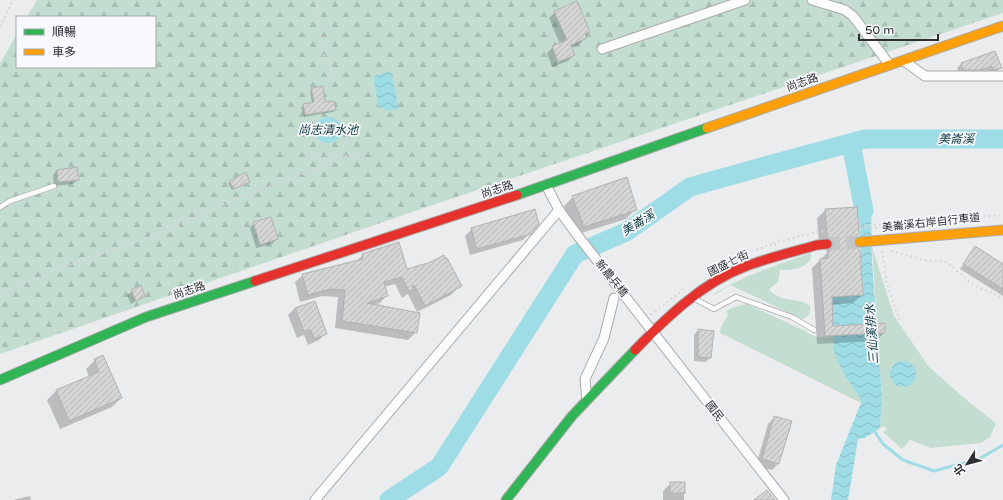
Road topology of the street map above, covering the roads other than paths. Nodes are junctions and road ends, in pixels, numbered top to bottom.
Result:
1 (745, 0) edge
2 (812, 0) edge
3 (1003, 26) edge
4 (602, 49) dead end
5 (904, 61) junction
6 (889, 64) junction
7 (1003, 76) edge
8 (546, 185) junction
9 (54, 186) dead end
10 (0, 207) edge
11 (559, 210) junction
12 (1003, 230) edge
13 (860, 242) tunnel mouth
14 (827, 244) tunnel mouth
15 (614, 298) dead end
16 (693, 298) junction
17 (646, 321) joint
18 (814, 330) dead end
19 (653, 332) junction
20 (0, 380) edge
21 (587, 400) junction
22 (315, 500) edge
23 (506, 500) edge
24 (784, 500) edge

1 - 4 street
2 - 6 street
3 - 5 street, 尚志路
5 - 6 street, 尚志路
5 - 7 street
6 - 8 street, 尚志路
8 - 11 street, 新農兵橋
8 - 20 street, 尚志路
9 - 10 lane
11 - 17 street, 新農兵橋
11 - 22 street
12 - 13 street
14 - 16 street, 國盛七街
15 - 21 street
16 - 18 lane
16 - 19 street, 國盛七街
17 - 19 street, 國民
19 - 21 street, 國盛七街
19 - 24 street, 國民
21 - 23 street, 國盛七街

